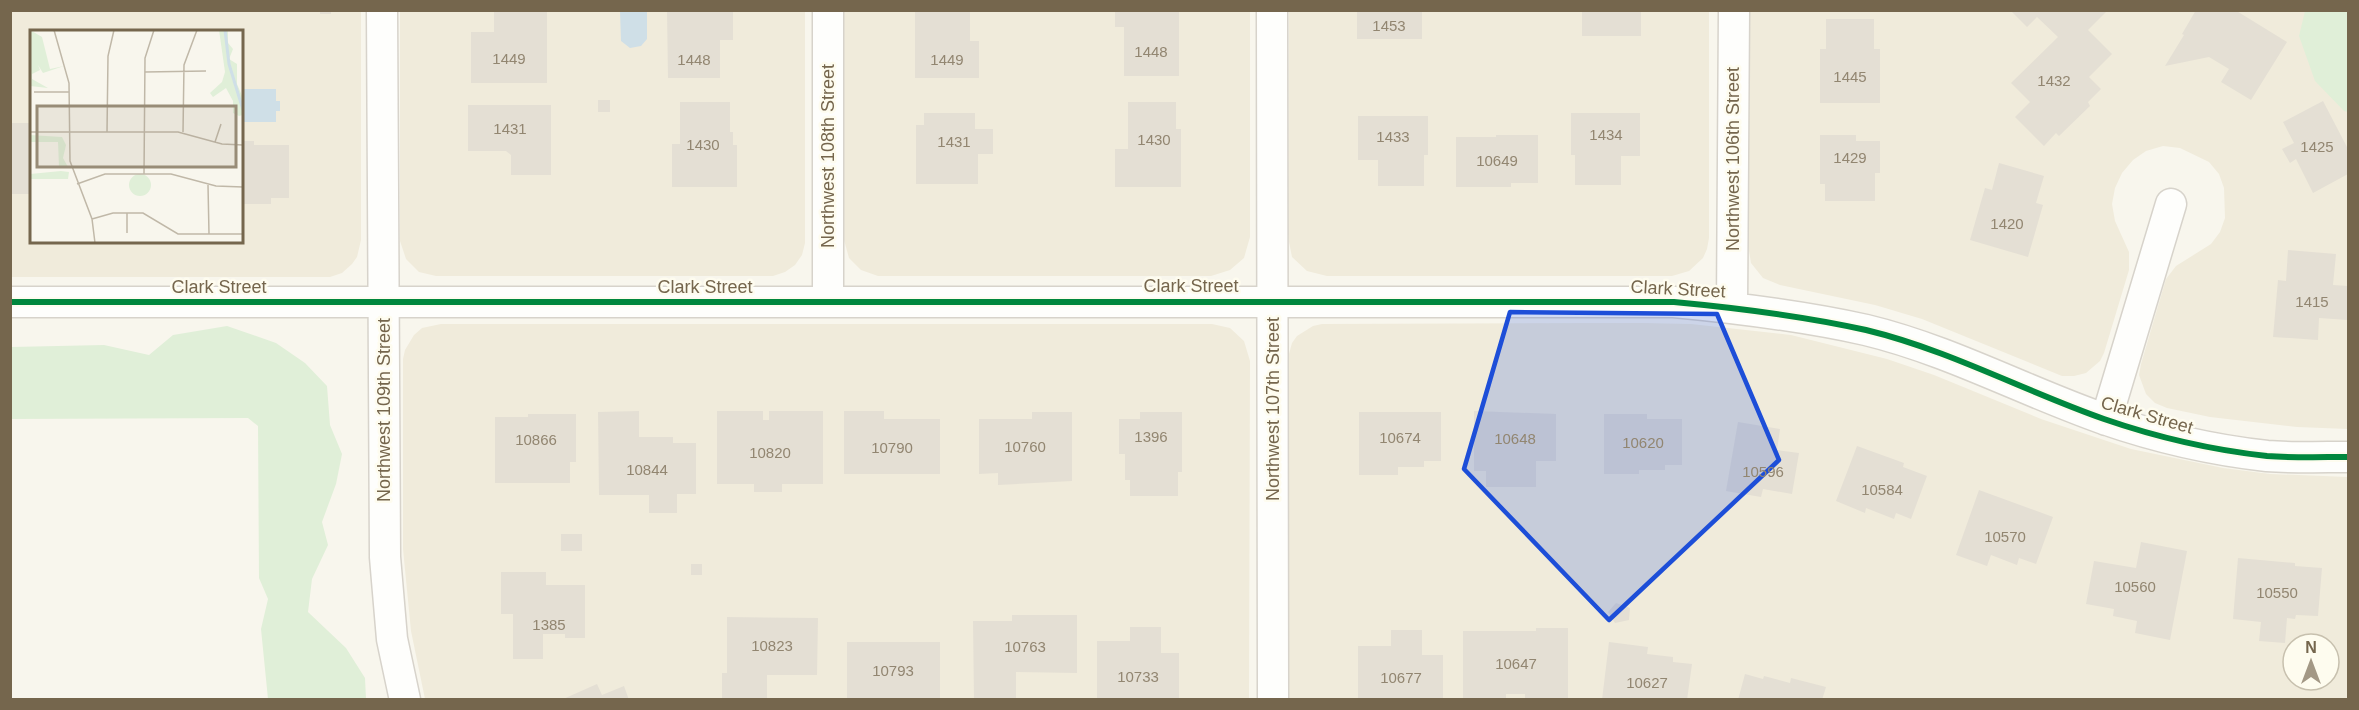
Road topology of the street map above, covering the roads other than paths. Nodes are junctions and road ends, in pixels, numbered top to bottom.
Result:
1 (382, 10) edge
2 (828, 10) edge
3 (1272, 10) edge
4 (1734, 10) edge
5 (2171, 204) dead end
6 (1272, 301) junction
7 (10, 302) edge
8 (384, 302) junction
9 (828, 302) junction
10 (1732, 307) junction
11 (2106, 420) junction
12 (2349, 457) edge
13 (405, 699) edge
14 (1273, 699) edge

1 - 8 street, Northwest 109th Street
2 - 9 street, Northwest 108th Street
3 - 6 street, Northwest 107th Street
4 - 10 street, Northwest 106th Street
5 - 11 street
6 - 9 street, Clark Street
6 - 10 street, Clark Street
6 - 14 street, Northwest 107th Street
7 - 8 street, Clark Street
8 - 9 street, Clark Street
8 - 13 street, Northwest 109th Street
10 - 11 street, Clark Street
11 - 12 street, Clark Street

